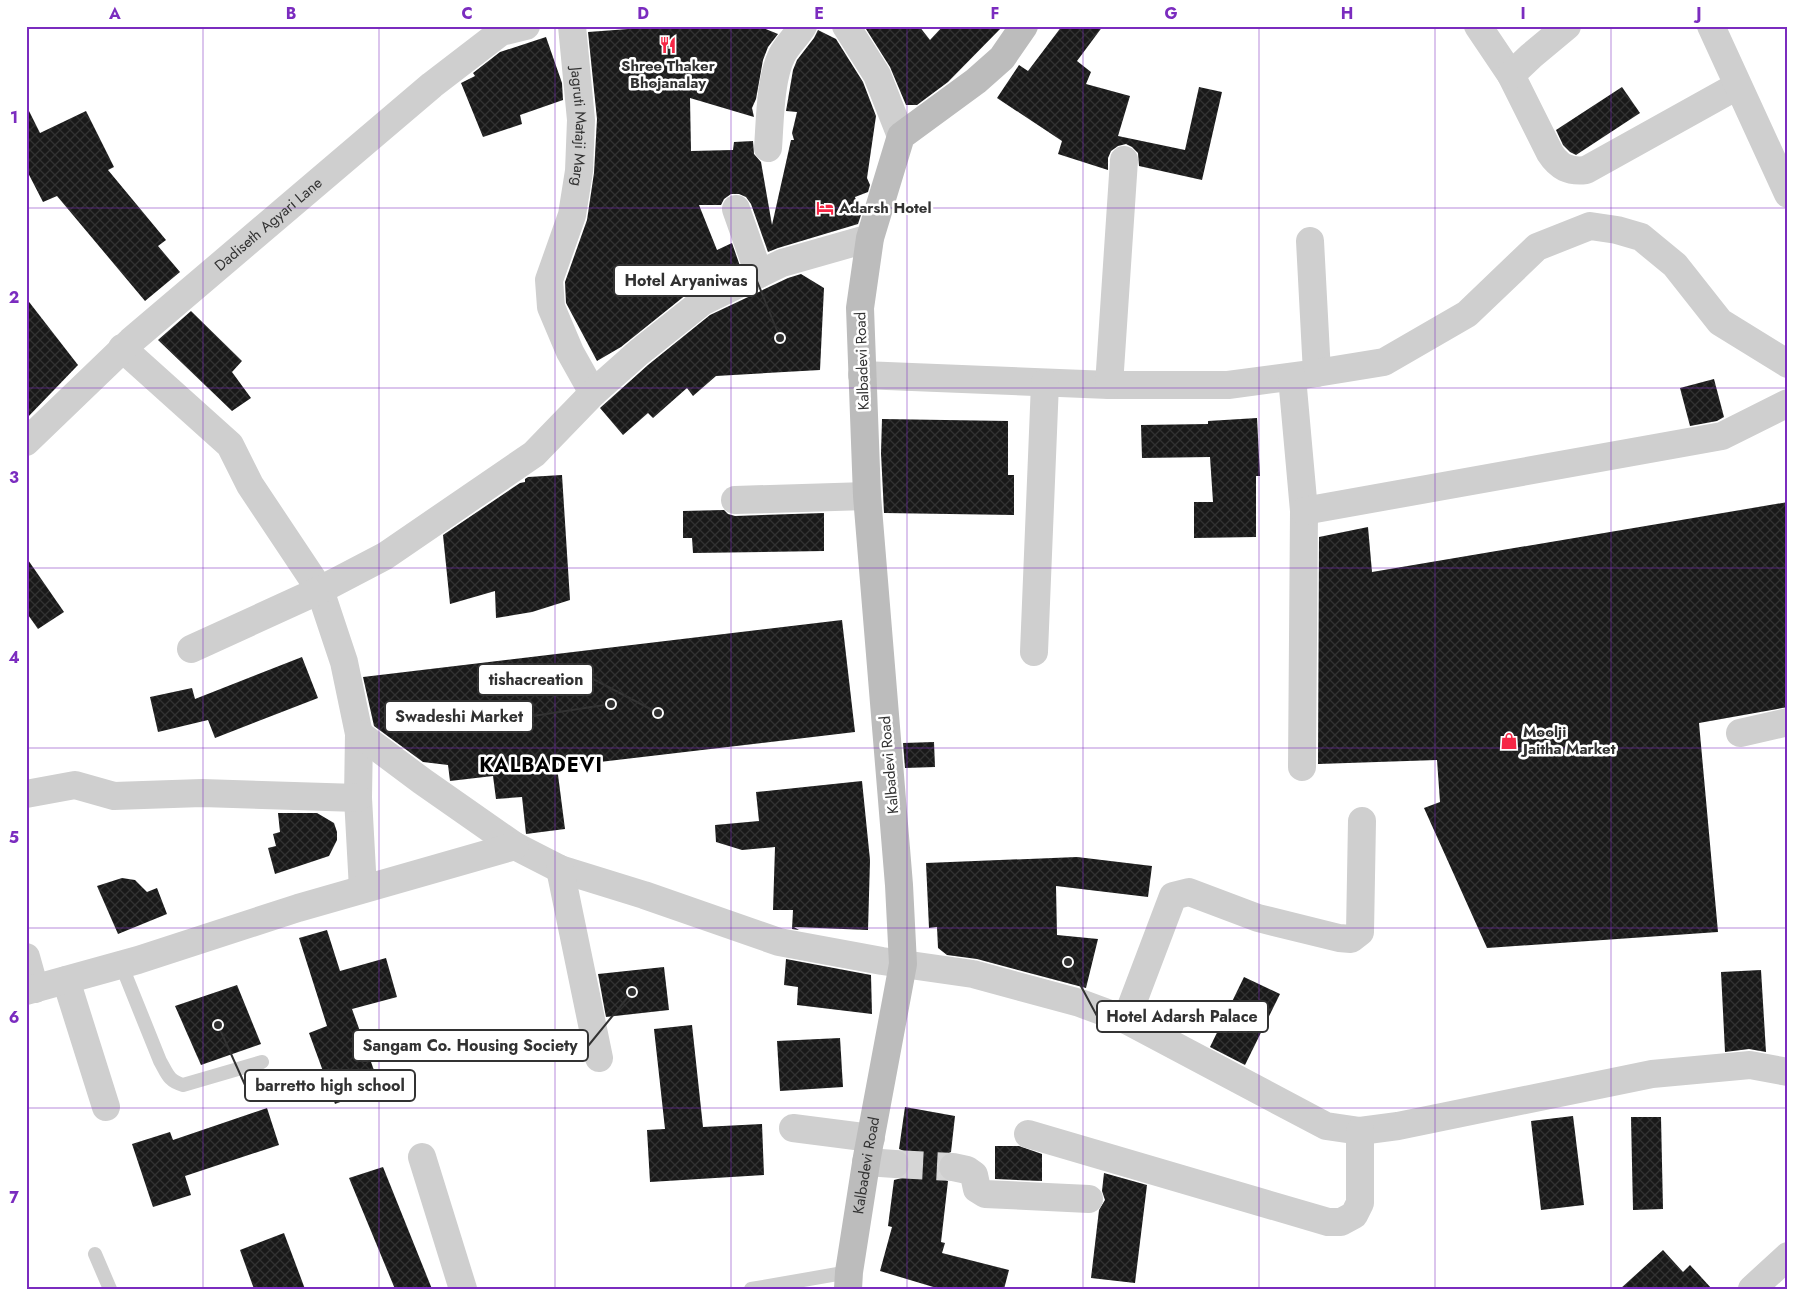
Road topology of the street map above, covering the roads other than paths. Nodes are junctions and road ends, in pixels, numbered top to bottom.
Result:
1 (572, 26) edge
2 (803, 26) edge
3 (846, 26) edge
4 (1024, 26) edge
5 (1478, 26) edge
6 (1567, 26) edge
7 (1711, 26) edge
8 (509, 28) edge
9 (1511, 75) junction
10 (1737, 86) junction
11 (900, 136) junction
12 (768, 148) dead end
13 (1124, 160) dead end
14 (1788, 194) edge
15 (736, 209) dead end
16 (870, 238) junction
17 (1310, 241) dead end
18 (758, 274) junction
19 (122, 348) junction
20 (1788, 364) edge
21 (862, 375) junction
22 (1304, 375) junction
23 (1045, 382) junction
24 (1110, 384) junction
25 (594, 393) junction
26 (1788, 403) edge
27 (26, 442) edge
28 (867, 496) junction
29 (735, 500) dead end
30 (1304, 511) junction
31 (320, 590) junction
32 (190, 649) dead end
33 (1034, 652) dead end
34 (1788, 722) edge
35 (1740, 733) dead end
36 (358, 734) junction
37 (1302, 767) dead end
38 (26, 794) edge
39 (358, 798) junction
40 (1362, 821) dead end
41 (515, 846) junction
42 (560, 869) junction
43 (363, 889) junction
44 (26, 957) edge
45 (121, 964) junction
46 (903, 964) junction
47 (66, 980) junction
48 (31, 990) edge
49 (1126, 1020) junction
50 (599, 1058) dead end
51 (262, 1062) dead end
52 (1788, 1072) edge
53 (106, 1107) dead end
54 (794, 1128) dead end
55 (1360, 1131) junction
56 (1028, 1134) dead end
57 (869, 1150) junction
58 (422, 1157) dead end
59 (895, 1164) tunnel mouth
60 (953, 1167) tunnel mouth
61 (1089, 1199) dead end
62 (95, 1254) dead end
63 (1788, 1256) edge
64 (848, 1280) edge
65 (110, 1289) edge
66 (463, 1289) edge
67 (751, 1289) edge
68 (1752, 1289) edge

1 - 25 street, Jagruti Mataji Marg
2 - 12 street
3 - 11 street
4 - 11 main road
5 - 9 street
6 - 9 street
7 - 10 street
8 - 19 street, Dadiseth Agyari Lane
9 - 10 street
10 - 14 street
11 - 16 main road, Kalbadevi Road
13 - 24 street
15 - 18 street
16 - 18 street
16 - 21 main road, Kalbadevi Road
17 - 22 street
18 - 25 street
19 - 27 street, Dadiseth Agyari Lane
19 - 31 street
20 - 22 street
21 - 23 street
21 - 28 main road, Kalbadevi Road
22 - 24 street
22 - 30 street
23 - 24 street
23 - 33 street
25 - 31 street
26 - 30 street
28 - 29 street
28 - 46 main road, Kalbadevi Road
30 - 37 street
31 - 32 street
31 - 36 street
34 - 35 street
36 - 39 street
36 - 41 street
38 - 39 street
39 - 43 street
40 - 49 street
41 - 42 street
41 - 43 street
42 - 46 street
42 - 50 street
43 - 45 street
44 - 48 street
45 - 47 street
45 - 51 lane
46 - 49 street
46 - 57 main road, Kalbadevi Road
47 - 48 street
47 - 53 street
49 - 55 street
52 - 55 street
54 - 57 street
55 - 56 street
57 - 59 street
57 - 64 main road, Kalbadevi Road
58 - 66 street
60 - 61 street
62 - 65 lane
63 - 68 street
64 - 67 lane

